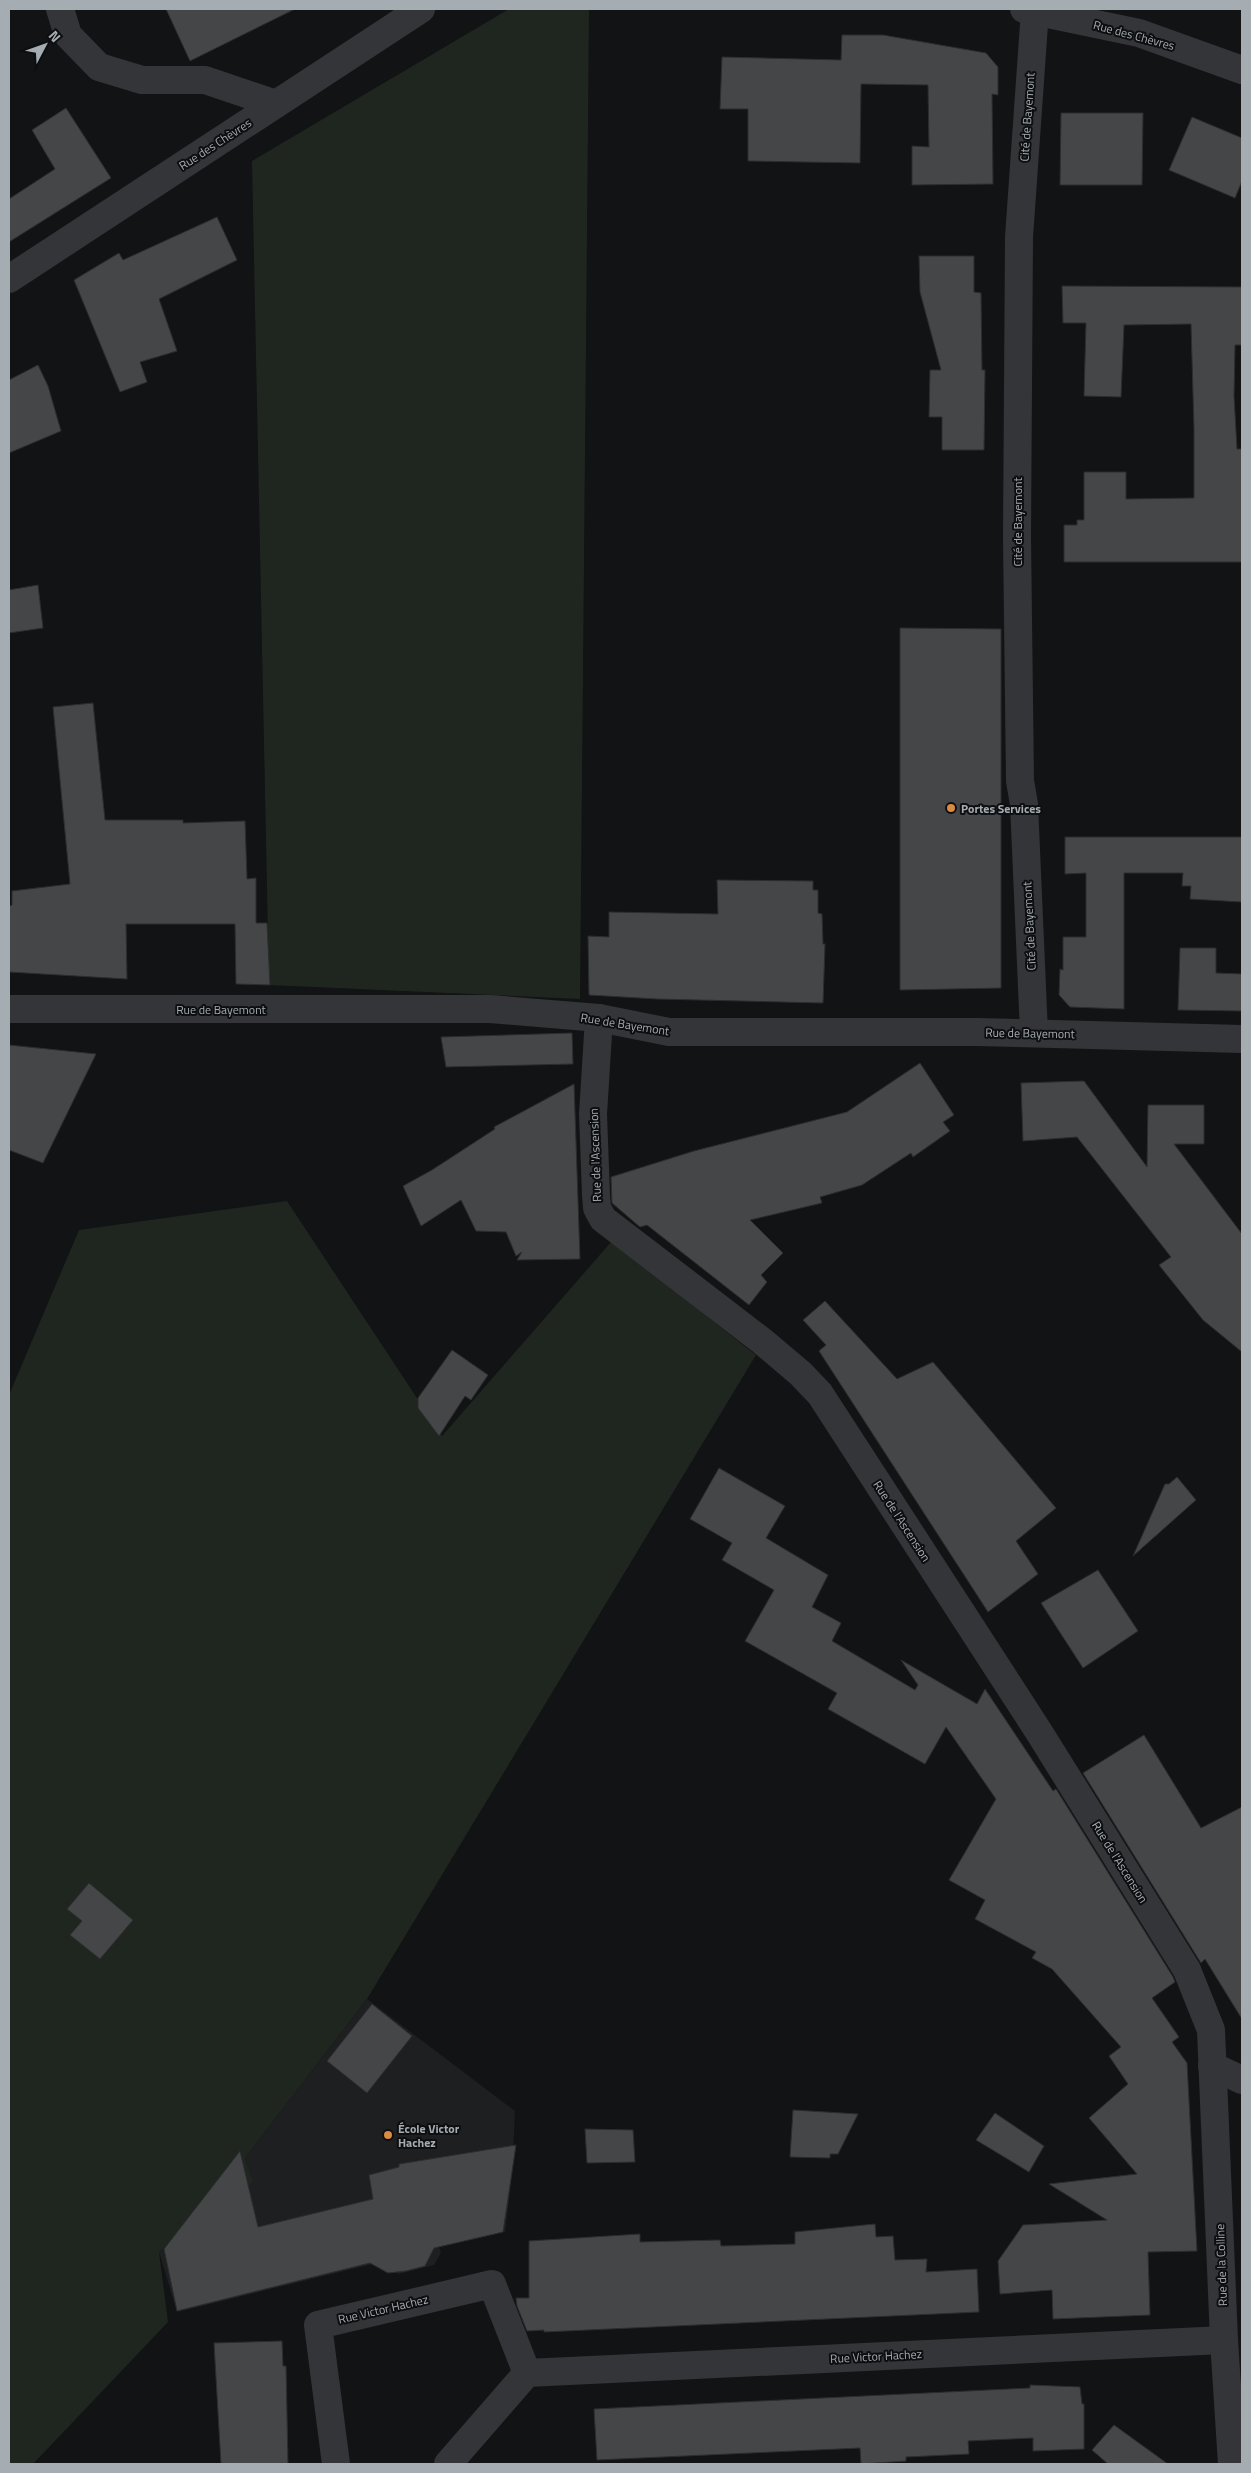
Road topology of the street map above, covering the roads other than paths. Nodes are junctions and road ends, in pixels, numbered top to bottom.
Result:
1 (60, 9) edge
2 (421, 9) edge
3 (1029, 10) edge
4 (1242, 70) edge
5 (276, 104) junction
6 (9, 279) edge
7 (9, 1009) edge
8 (599, 1018) junction
9 (1034, 1033) junction
10 (1242, 1038) edge
11 (1212, 2066) junction
12 (1242, 2080) edge
13 (1224, 2340) junction
14 (527, 2372) junction
15 (336, 2464) edge
16 (448, 2464) edge
17 (1232, 2464) edge

1 - 5 street
2 - 5 street, Rue des Chèvres
3 - 4 street, Rue des Chèvres
3 - 9 street, Cité de Bayemont
5 - 6 street, Rue des Chèvres
7 - 8 street, Rue de Bayemont
8 - 9 street, Rue de Bayemont
8 - 11 street, Rue de l'Ascension
9 - 10 street, Rue de Bayemont
11 - 12 street
11 - 13 street, Rue de la Colline
13 - 14 street, Rue Victor Hachez
13 - 17 street, Rue de la Colline
14 - 15 street, Rue Victor Hachez
14 - 16 street

